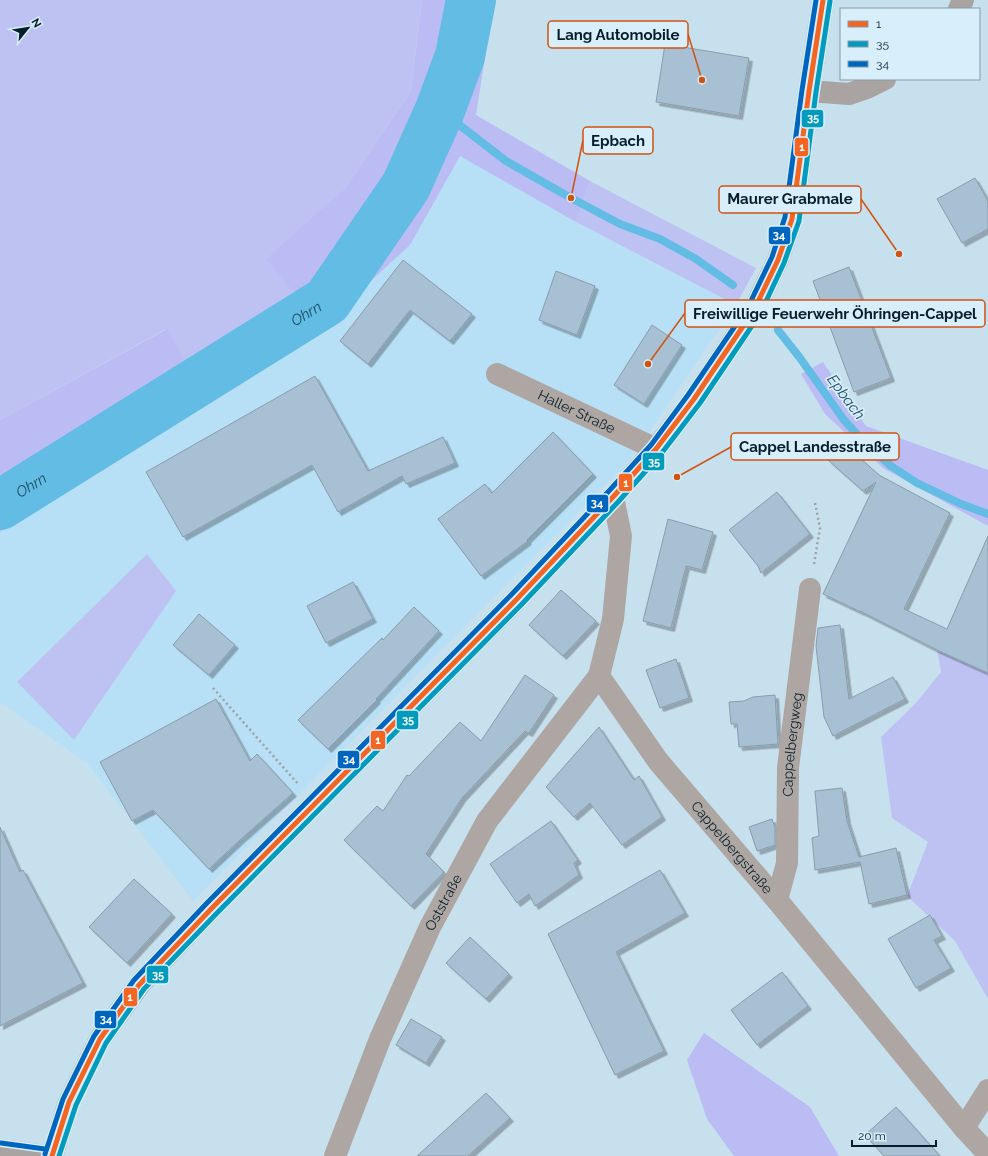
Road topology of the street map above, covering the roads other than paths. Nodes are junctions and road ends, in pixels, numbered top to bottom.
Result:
1 (823, 0) edge
2 (883, 80) edge
3 (809, 91) junction
4 (497, 374) dead end
5 (656, 449) junction
6 (613, 497) junction
7 (810, 589) road end
8 (599, 676) junction
9 (777, 900) junction
10 (988, 1090) edge
11 (964, 1128) junction
12 (0, 1150) edge
13 (988, 1154) edge
14 (44, 1156) edge
15 (52, 1156) edge
16 (335, 1156) edge

1 - 3 main road
2 - 3 main road
3 - 5 main road
4 - 5 street, Haller Straße
5 - 6 main road
6 - 8 street
6 - 15 main road
7 - 9 street, Cappelbergweg
8 - 9 street, Cappelbergstraße
8 - 16 street, Oststraße
9 - 11 street, Cappelbergstraße
10 - 11 street
11 - 13 street, Cappelbergstraße
12 - 14 main road

